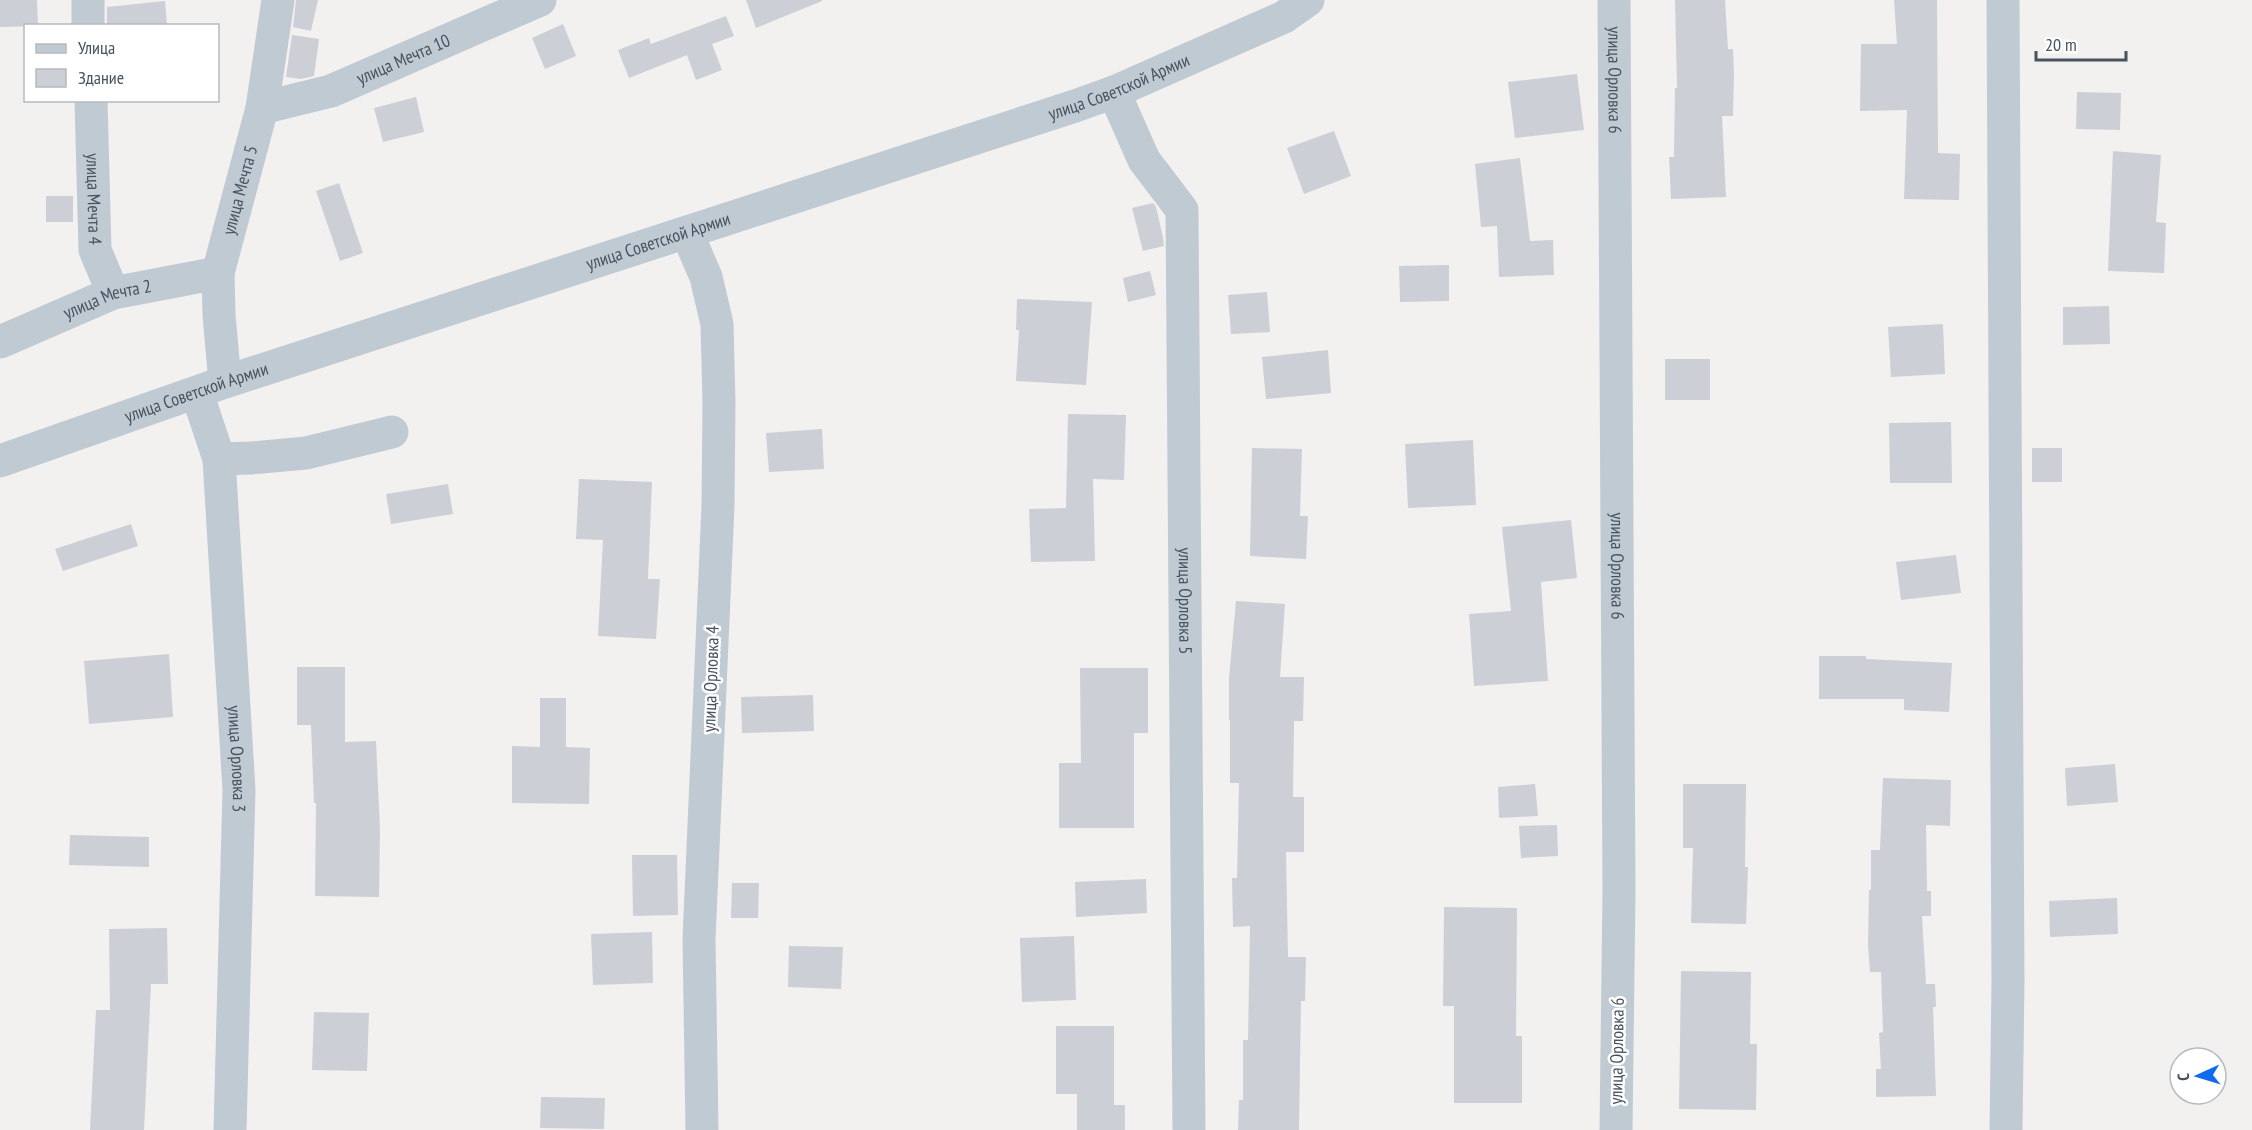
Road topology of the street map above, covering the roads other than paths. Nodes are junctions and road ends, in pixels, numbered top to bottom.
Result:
1 (88, 0) edge
2 (278, 0) edge
3 (540, 0) edge
4 (1308, 0) edge
5 (1614, 0) edge
6 (2003, 0) edge
7 (492, 10) edge
8 (88, 24) edge
9 (1114, 92) junction
10 (91, 102) edge
11 (262, 108) junction
12 (687, 233) junction
13 (218, 273) junction
14 (113, 293) junction
15 (0, 342) edge
16 (211, 387) junction
17 (392, 432) dead end
18 (219, 459) junction
19 (0, 461) edge
20 (230, 1130) edge
21 (702, 1130) edge
22 (1189, 1130) edge
23 (1616, 1130) edge
24 (2007, 1130) edge

1 - 8 street
2 - 11 street, улица Мечта 5
3 - 7 street, улица Мечта 10
4 - 9 street, улица Советской Армии
5 - 23 street, улица Орловка 6
6 - 24 street
7 - 11 street, улица Мечта 10
9 - 12 street, улица Советской Армии
9 - 22 street, улица Орловка 5
10 - 14 street, улица Мечта 4
11 - 13 street, улица Мечта 5
12 - 16 street, улица Советской Армии
12 - 21 street, улица Орловка 4
13 - 14 street, улица Мечта 2
13 - 16 street, улица Мечта 5
14 - 15 street, улица Мечта 2
16 - 18 street, улица Орловка 3
16 - 19 street, улица Советской Армии
17 - 18 street
18 - 20 street, улица Орловка 3

